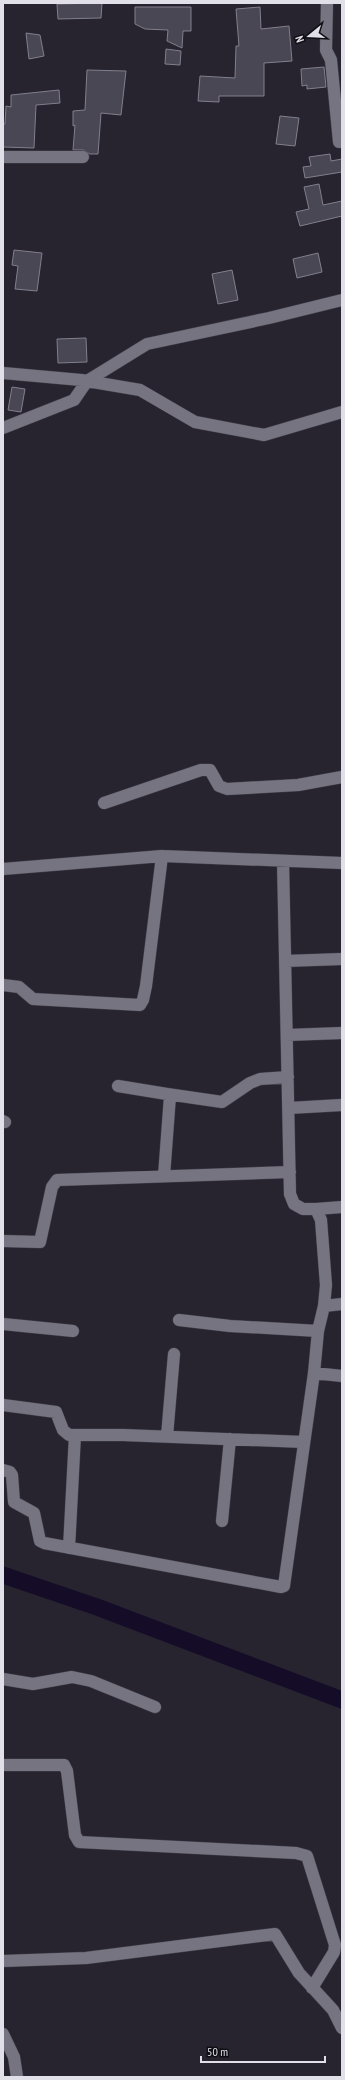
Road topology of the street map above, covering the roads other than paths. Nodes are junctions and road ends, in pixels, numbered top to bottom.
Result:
1 (327, 3) edge
2 (338, 142) dead end
3 (3, 157) edge
4 (83, 157) dead end
5 (342, 300) edge
6 (3, 373) edge
7 (87, 381) junction
8 (342, 412) edge
9 (3, 428) edge
10 (342, 777) edge
11 (104, 803) dead end
12 (162, 856) junction
13 (283, 861) junction
14 (342, 863) edge
15 (3, 869) edge
16 (342, 959) edge
17 (285, 961) junction
18 (3, 985) edge
19 (342, 1033) edge
20 (286, 1035) junction
21 (288, 1077) junction
22 (118, 1086) dead end
23 (167, 1094) junction
24 (342, 1105) edge
25 (289, 1108) junction
26 (290, 1172) junction
27 (164, 1176) junction
28 (342, 1207) edge
29 (316, 1209) junction
30 (3, 1241) edge
31 (342, 1304) edge
32 (324, 1306) junction
33 (179, 1320) dead end
34 (3, 1324) edge
35 (73, 1330) dead end
36 (318, 1331) junction
37 (174, 1354) dead end
38 (314, 1373) junction
39 (342, 1376) edge
40 (3, 1406) edge
41 (75, 1435) junction
42 (167, 1436) junction
43 (230, 1438) junction
44 (304, 1442) junction
45 (3, 1470) edge
46 (222, 1521) dead end
47 (69, 1548) junction
48 (3, 1679) edge
49 (154, 1707) dead end
50 (3, 1765) edge
51 (3, 1961) edge
52 (312, 1988) junction
53 (341, 2021) edge
54 (3, 2034) edge
55 (16, 2077) edge

1 - 2 street
3 - 4 street
5 - 7 street
6 - 7 street
7 - 8 street
7 - 9 street
10 - 11 street
12 - 13 street
12 - 15 street
12 - 18 street
13 - 14 street
13 - 17 street
16 - 17 street
17 - 20 street
19 - 20 street
20 - 21 street
21 - 23 street
21 - 25 street
22 - 23 street
23 - 27 street
24 - 25 street
25 - 26 street
26 - 27 street
26 - 29 street
27 - 30 street
28 - 29 street
29 - 32 street
31 - 32 street
32 - 36 street
33 - 36 street
34 - 35 street
36 - 38 street
37 - 42 street
38 - 39 street
38 - 44 street
40 - 41 street
41 - 42 street
41 - 47 street
42 - 43 street
43 - 44 street
43 - 46 street
44 - 47 street
45 - 47 street
48 - 49 street
50 - 52 street
51 - 52 street
52 - 53 street
54 - 55 street

